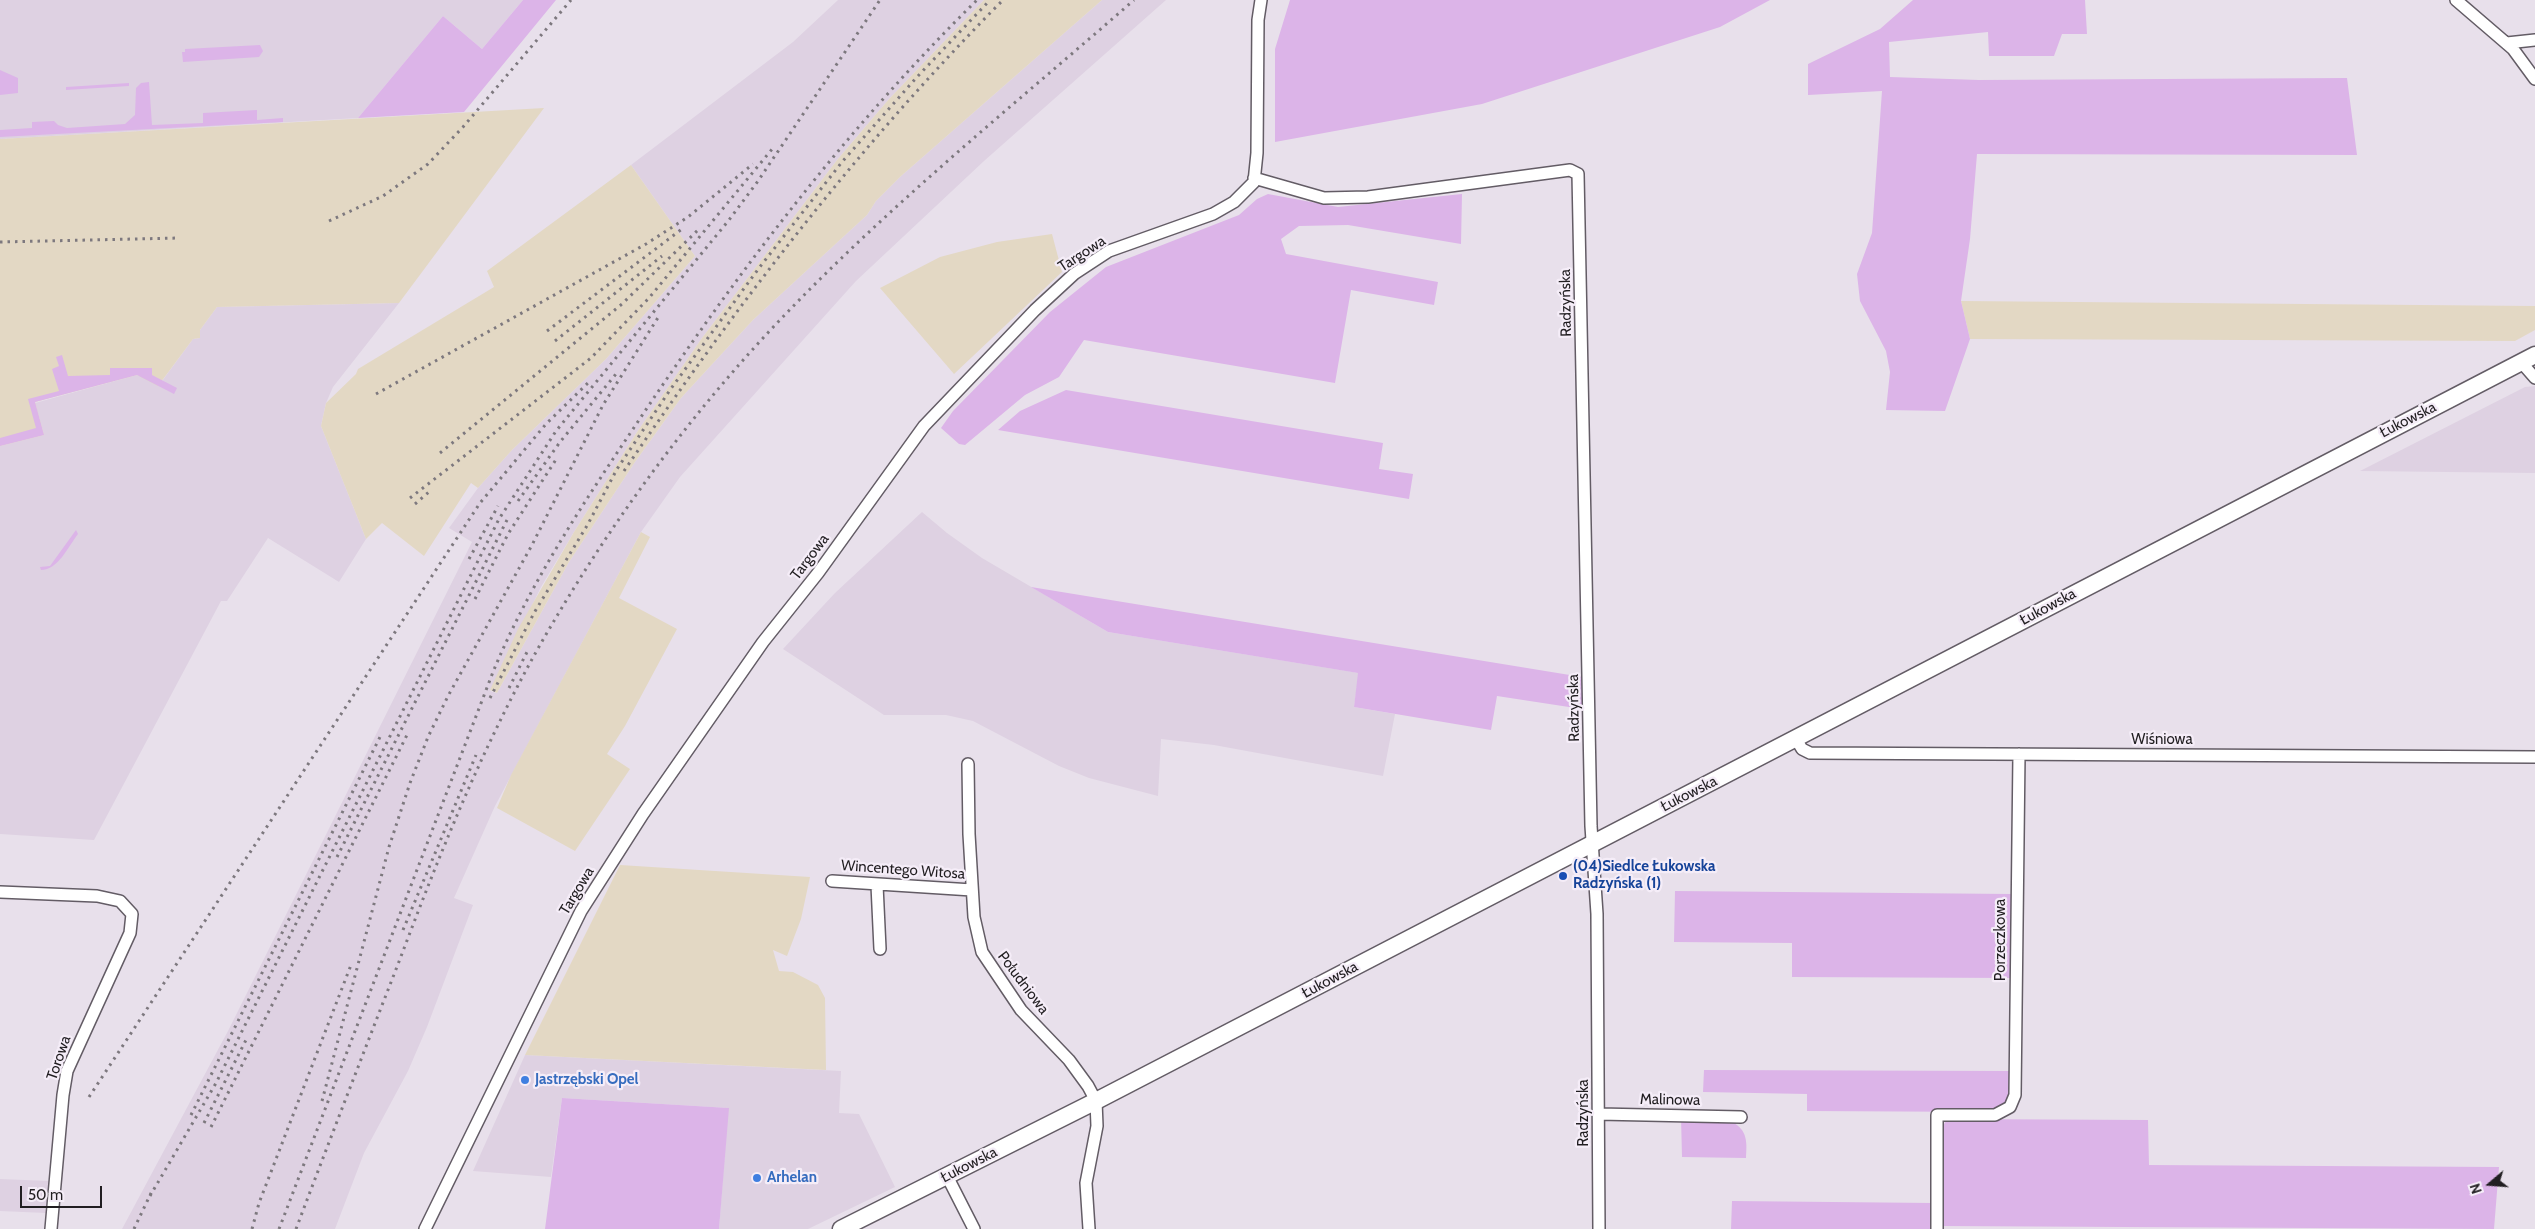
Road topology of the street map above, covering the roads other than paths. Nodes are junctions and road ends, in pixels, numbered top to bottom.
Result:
1 (1261, 0) edge
2 (2456, 0) edge
3 (2535, 40) edge
4 (2507, 43) junction
5 (2535, 78) edge
6 (1254, 178) junction
7 (2528, 358) edge
8 (2535, 378) edge
9 (1796, 739) junction
10 (2018, 754) junction
11 (2535, 757) edge
12 (968, 764) dead end
13 (1592, 843) junction
14 (832, 881) dead end
15 (877, 885) junction
16 (972, 890) junction
17 (0, 892) edge
18 (880, 949) dead end
19 (1096, 1102) junction
20 (1599, 1114) junction
21 (1741, 1117) dead end
22 (948, 1176) junction
23 (51, 1229) edge
24 (425, 1229) edge
25 (841, 1229) edge
26 (974, 1229) edge
27 (1089, 1229) edge
28 (1599, 1229) edge
29 (1937, 1229) edge

1 - 6 street
2 - 4 street
3 - 4 street
4 - 5 street
6 - 13 street, Radzyńska
6 - 24 street, Targowa
7 - 8 street
7 - 9 main road, Łukowska
9 - 10 street, Wiśniowa
9 - 13 main road, Łukowska
10 - 11 street, Wiśniowa
10 - 29 street, Porzeczkowa
12 - 16 street, Południowa
13 - 19 main road, Łukowska
13 - 20 street, Radzyńska
14 - 15 street, Wincentego Witosa
15 - 16 street, Wincentego Witosa
15 - 18 street
16 - 19 street, Południowa
17 - 23 street, Torowa
19 - 22 main road, Łukowska
19 - 27 street, Południowa
20 - 21 street, Malinowa
20 - 28 street, Radzyńska
22 - 25 main road, Łukowska
22 - 26 street

